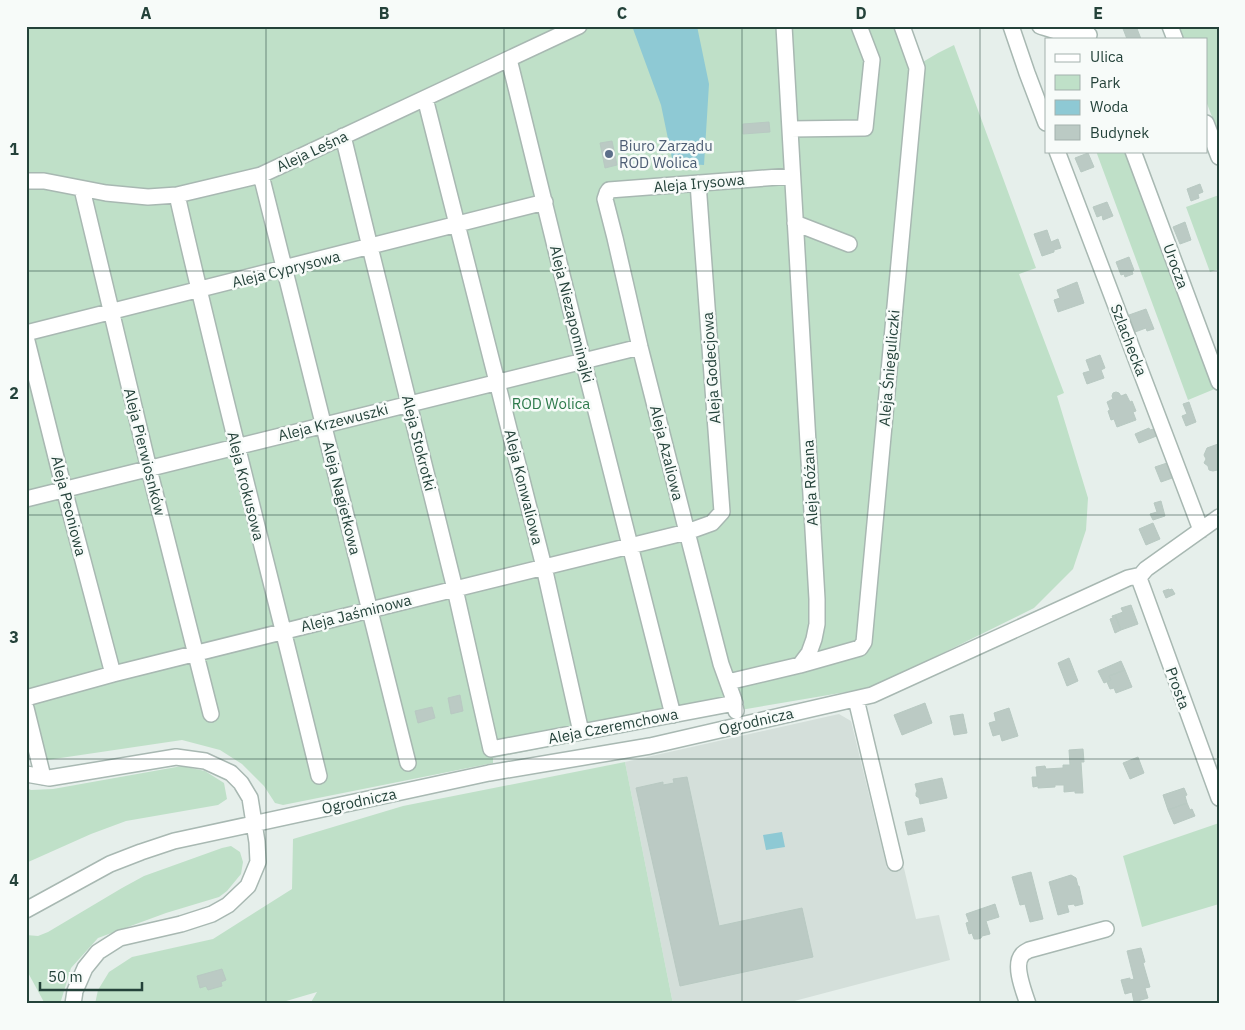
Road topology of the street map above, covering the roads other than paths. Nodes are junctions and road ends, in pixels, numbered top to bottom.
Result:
1 (579, 26) edge
2 (784, 26) edge
3 (859, 26) edge
4 (902, 26) edge
5 (1011, 26) edge
6 (1040, 26) edge
7 (1170, 26) edge
8 (1089, 33) edge
9 (1175, 38) edge
10 (509, 59) junction
11 (425, 98) junction
12 (1045, 120) edge
13 (1208, 128) edge
14 (790, 129) junction
15 (343, 136) junction
16 (1057, 152) edge
17 (1133, 152) edge
18 (1219, 157) edge
19 (261, 175) junction
20 (792, 176) junction
21 (26, 181) edge
22 (698, 183) junction
23 (82, 189) junction
24 (606, 193) joint
25 (177, 195) junction
26 (545, 202) junction
27 (795, 222) junction
28 (458, 225) junction
29 (848, 244) dead end
30 (370, 247) junction
31 (285, 269) junction
32 (199, 290) junction
33 (111, 311) junction
34 (26, 333) edge
35 (26, 338) edge
36 (640, 347) junction
37 (583, 360) junction
38 (496, 381) junction
39 (1219, 382) edge
40 (409, 404) junction
41 (323, 425) junction
42 (236, 446) junction
43 (149, 468) junction
44 (64, 489) junction
45 (26, 498) edge
46 (1219, 516) edge
47 (1201, 530) junction
48 (687, 532) junction
49 (629, 546) junction
50 (544, 567) junction
51 (1140, 576) junction
52 (455, 589) junction
53 (370, 610) junction
54 (284, 632) junction
55 (196, 654) junction
56 (800, 665) junction
57 (113, 674) junction
58 (728, 682) junction
59 (26, 698) edge
60 (856, 699) junction
61 (735, 707) joint
62 (26, 708) edge
63 (211, 714) dead end
64 (673, 715) junction
65 (581, 732) junction
66 (31, 738) edge
67 (491, 750) joint
68 (408, 763) dead end
69 (26, 774) edge
70 (318, 776) dead end
71 (43, 777) junction
72 (1219, 798) edge
73 (255, 823) junction
74 (894, 863) dead end
75 (32, 906) edge
76 (1106, 929) dead end
77 (73, 1004) edge
78 (1028, 1004) edge

1 - 10 street, Aleja Leśna
2 - 14 street, Aleja Różana
3 - 14 street
4 - 56 street, Aleja Śnieguliczki
5 - 12 street
6 - 8 street
7 - 9 street
10 - 11 street, Aleja Leśna
10 - 26 street, Aleja Niezapominajki
11 - 15 street, Aleja Leśna
11 - 28 street, Aleja Konwaliowa
13 - 18 street
14 - 20 street, Aleja Różana
15 - 19 street, Aleja Leśna
15 - 30 street, Aleja Stokrotki
16 - 47 street, Szlachecka
17 - 39 street, Urocza
19 - 25 street, Aleja Leśna
19 - 31 street, Aleja Nagietkowa
20 - 22 street, Aleja Irysowa
20 - 27 street, Aleja Różana
21 - 23 street, Aleja Leśna
22 - 24 street, Aleja Irysowa
22 - 48 street, Aleja Godecjowa
23 - 25 street, Aleja Leśna
23 - 33 street, Aleja Pierwiosnków
24 - 36 street, Aleja Azaliowa
25 - 32 street, Aleja Krokusowa
26 - 28 street, Aleja Cyprysowa
26 - 37 street, Aleja Niezapominajki
27 - 29 street
27 - 56 street, Aleja Różana
28 - 30 street, Aleja Cyprysowa
28 - 38 street, Aleja Konwaliowa
30 - 31 street, Aleja Cyprysowa
30 - 40 street, Aleja Stokrotki
31 - 32 street, Aleja Cyprysowa
31 - 41 street, Aleja Nagietkowa
32 - 33 street, Aleja Cyprysowa
32 - 42 street, Aleja Krokusowa
33 - 34 street, Aleja Cyprysowa
33 - 43 street, Aleja Pierwiosnków
35 - 44 street, Aleja Peoniowa
36 - 37 street, Aleja Krzewuszki
36 - 48 street, Aleja Azaliowa
37 - 38 street, Aleja Krzewuszki
37 - 49 street, Aleja Niezapominajki
38 - 40 street, Aleja Krzewuszki
38 - 50 street, Aleja Konwaliowa
40 - 41 street, Aleja Krzewuszki
40 - 52 street, Aleja Stokrotki
41 - 42 street, Aleja Krzewuszki
41 - 53 street, Aleja Nagietkowa
42 - 43 street, Aleja Krzewuszki
42 - 54 street, Aleja Krokusowa
43 - 44 street, Aleja Krzewuszki
43 - 55 street, Aleja Pierwiosnków
44 - 45 street, Aleja Krzewuszki
44 - 57 street, Aleja Peoniowa
46 - 47 street, Ogrodnicza
47 - 51 street, Ogrodnicza
48 - 49 street, Aleja Jaśminowa
48 - 58 street, Aleja Azaliowa
49 - 50 street, Aleja Jaśminowa
49 - 64 street, Aleja Niezapominajki
50 - 52 street, Aleja Jaśminowa
50 - 65 street, Aleja Konwaliowa
51 - 60 street, Ogrodnicza
51 - 72 street, Prosta
52 - 53 street, Aleja Jaśminowa
52 - 67 street, Aleja Stokrotki
53 - 54 street, Aleja Jaśminowa
53 - 68 street, Aleja Nagietkowa
54 - 55 street, Aleja Jaśminowa
54 - 70 street, Aleja Krokusowa
55 - 57 street, Aleja Jaśminowa
55 - 63 street, Aleja Pierwiosnków
56 - 58 street
57 - 59 street, Aleja Jaśminowa
58 - 61 street, Aleja Azaliowa
60 - 73 street, Ogrodnicza
60 - 74 street
61 - 64 street, Aleja Czeremchowa
62 - 66 street
64 - 65 street, Aleja Czeremchowa
65 - 67 street, Aleja Czeremchowa
66 - 71 street
69 - 71 street
71 - 73 street
73 - 75 street, Ogrodnicza
73 - 77 street
76 - 78 street

